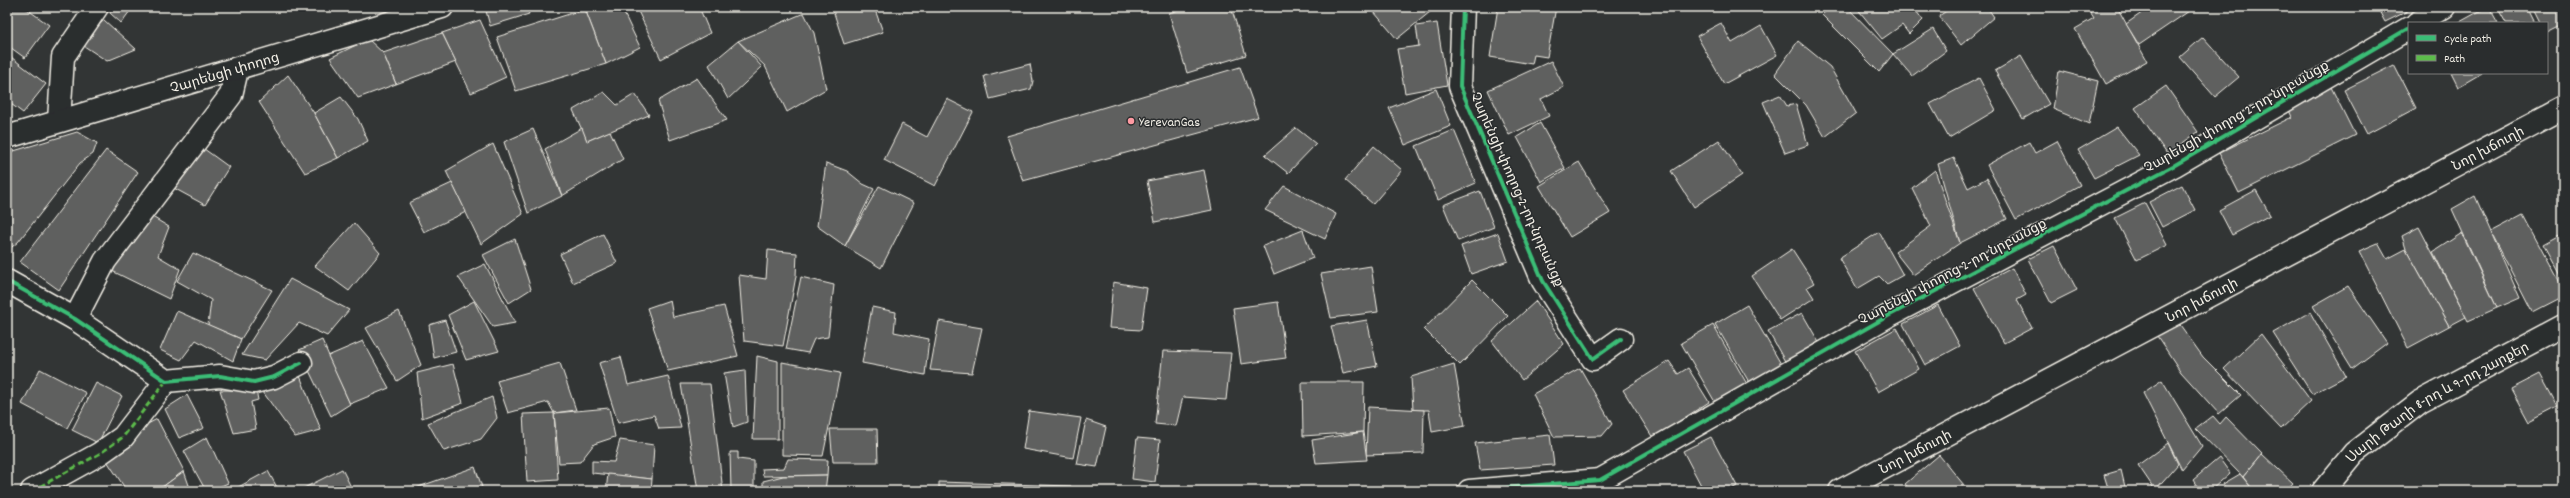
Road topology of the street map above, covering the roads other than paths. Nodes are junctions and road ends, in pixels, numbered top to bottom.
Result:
1 (97, 7) edge
2 (442, 7) edge
3 (1463, 7) edge
4 (2444, 7) edge
5 (2419, 22) edge
6 (2408, 29) edge
7 (237, 70) junction
8 (2563, 108) edge
9 (59, 121) junction
10 (7, 137) edge
11 (7, 281) edge
12 (75, 319) junction
13 (2563, 326) edge
14 (1621, 339) dead end
15 (301, 363) dead end
16 (166, 381) junction
17 (32, 491) edge
18 (1468, 491) edge
19 (1840, 491) edge
20 (2323, 491) edge

1 - 9 street
2 - 7 street, Չարենցի փողոց
3 - 14 street, Չարենցի փողոց 2-րդ նրբանցք
4 - 5 street
6 - 18 street, Չարենցի փողոց 2-րդ նրբանցք
7 - 9 street, Չարենցի փողոց
7 - 12 street
8 - 19 street, Նոր խճուղի
9 - 10 street, Չարենցի փողոց
11 - 12 street
12 - 16 street
13 - 20 street, Սարի Թաղի 8-րդ և 9-րդ շարքեր
15 - 16 street
16 - 17 street

